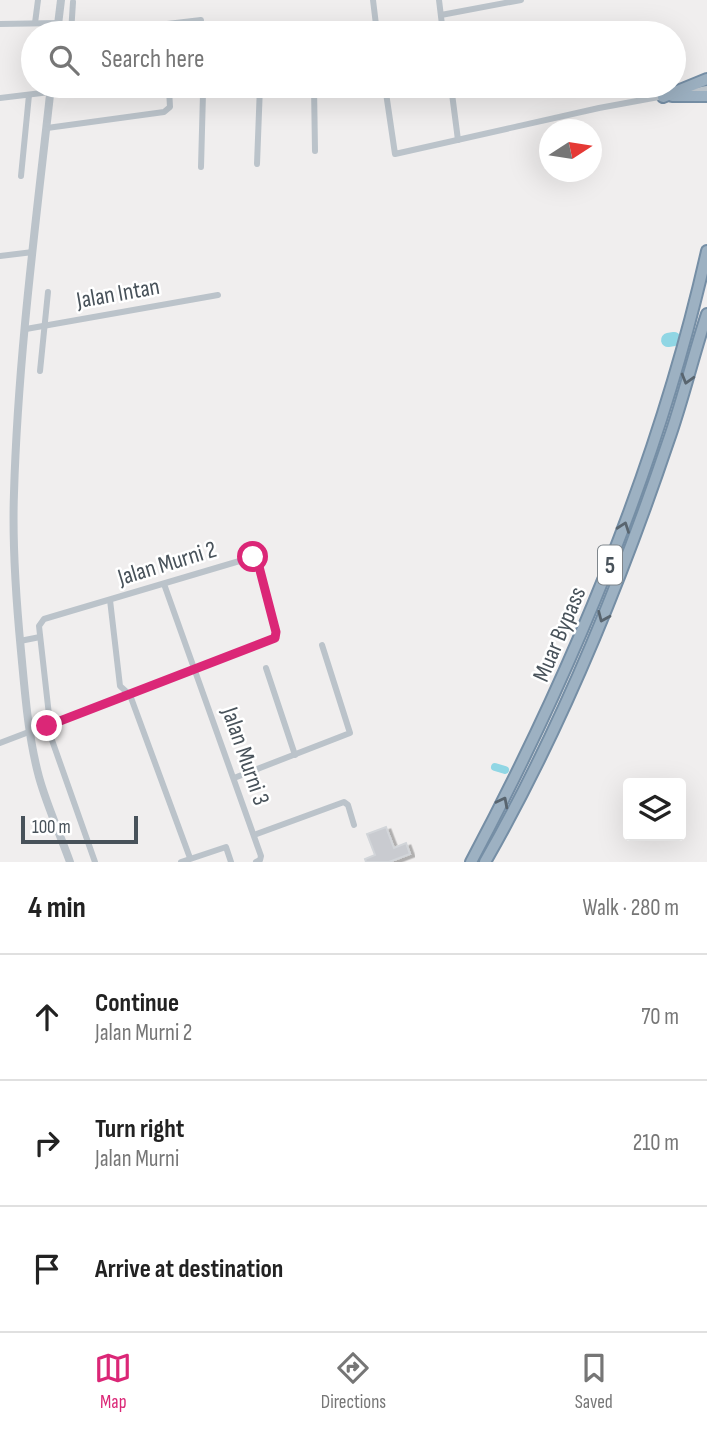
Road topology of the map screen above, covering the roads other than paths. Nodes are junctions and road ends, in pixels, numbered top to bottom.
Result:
1 (38, 0) edge
2 (61, 0) edge
3 (373, 0) edge
4 (439, 0) edge
5 (521, 0) edge
6 (73, 2) dead end
7 (441, 15) junction
8 (201, 20) dead end
9 (35, 21) edge
10 (58, 21) edge
11 (72, 21) edge
12 (193, 21) edge
13 (376, 21) edge
14 (442, 21) edge
15 (21, 23) edge
16 (0, 24) edge
17 (707, 81) edge
18 (686, 89) edge
19 (707, 89) edge
20 (686, 93) edge
21 (21, 95) edge
22 (686, 95) edge
23 (707, 96) edge
24 (0, 97) edge
25 (29, 98) edge
26 (50, 98) edge
27 (170, 98) edge
28 (203, 98) edge
29 (260, 98) edge
30 (314, 98) edge
31 (387, 98) edge
32 (453, 98) edge
33 (657, 98) edge
34 (47, 128) junction
35 (458, 140) junction
36 (314, 151) dead end
37 (257, 164) dead end
38 (201, 167) dead end
39 (21, 176) dead end
40 (707, 251) edge
41 (33, 252) junction
42 (0, 256) edge
43 (48, 292) dead end
44 (218, 295) dead end
45 (707, 314) edge
46 (46, 326) junction
47 (26, 329) junction
48 (40, 371) dead end
49 (164, 584) junction
50 (110, 600) junction
51 (37, 638) junction
52 (20, 641) junction
53 (322, 645) dead end
54 (266, 668) dead end
55 (196, 669) junction
56 (130, 695) junction
57 (48, 725) junction
58 (30, 732) junction
59 (0, 743) edge
60 (295, 755) junction
61 (234, 778) junction
62 (354, 825) dead end
63 (254, 835) junction
64 (190, 858) junction
65 (258, 859) edge
66 (70, 862) edge
67 (94, 862) edge
68 (181, 862) edge
69 (231, 862) edge
70 (471, 862) edge
71 (485, 862) edge

1 - 9 street
2 - 10 street
3 - 13 street
4 - 7 street
5 - 7 street
6 - 11 street
7 - 14 street
8 - 12 street
15 - 16 street
17 - 18 highway
19 - 20 street
21 - 24 street
22 - 23 highway
25 - 39 street
26 - 34 street
27 - 34 street
28 - 38 street
29 - 37 street
30 - 36 street
31 - 35 street
32 - 35 street
33 - 35 street
34 - 41 street
70 -> 40 highway, Muar Bypass / 5
41 - 42 street
41 - 47 street
43 - 46 street
44 - 46 street, Jalan Intan
45 -> 71 highway, Muar Bypass / 5
46 - 47 street, Jalan Intan
46 - 48 street
47 - 52 street
49 - 50 street, Jalan Murni 2
49 - 55 street, Jalan Murni 3
49 - 55 street, Jalan Murni 2
50 - 51 street
50 - 56 street, Jalan Murni 2
51 - 52 street
51 - 57 street
52 - 58 street
53 - 60 street
54 - 60 street
55 - 56 street
55 - 61 street, Jalan Murni 3
56 - 57 street
56 - 64 street, Jalan Murni 2
57 - 58 street
57 - 67 street
58 - 59 street
58 - 66 street
60 - 61 street
61 - 63 street, Jalan Murni 3
62 - 63 street
63 - 65 street, Jalan Murni 3
64 - 68 street
64 - 69 street

